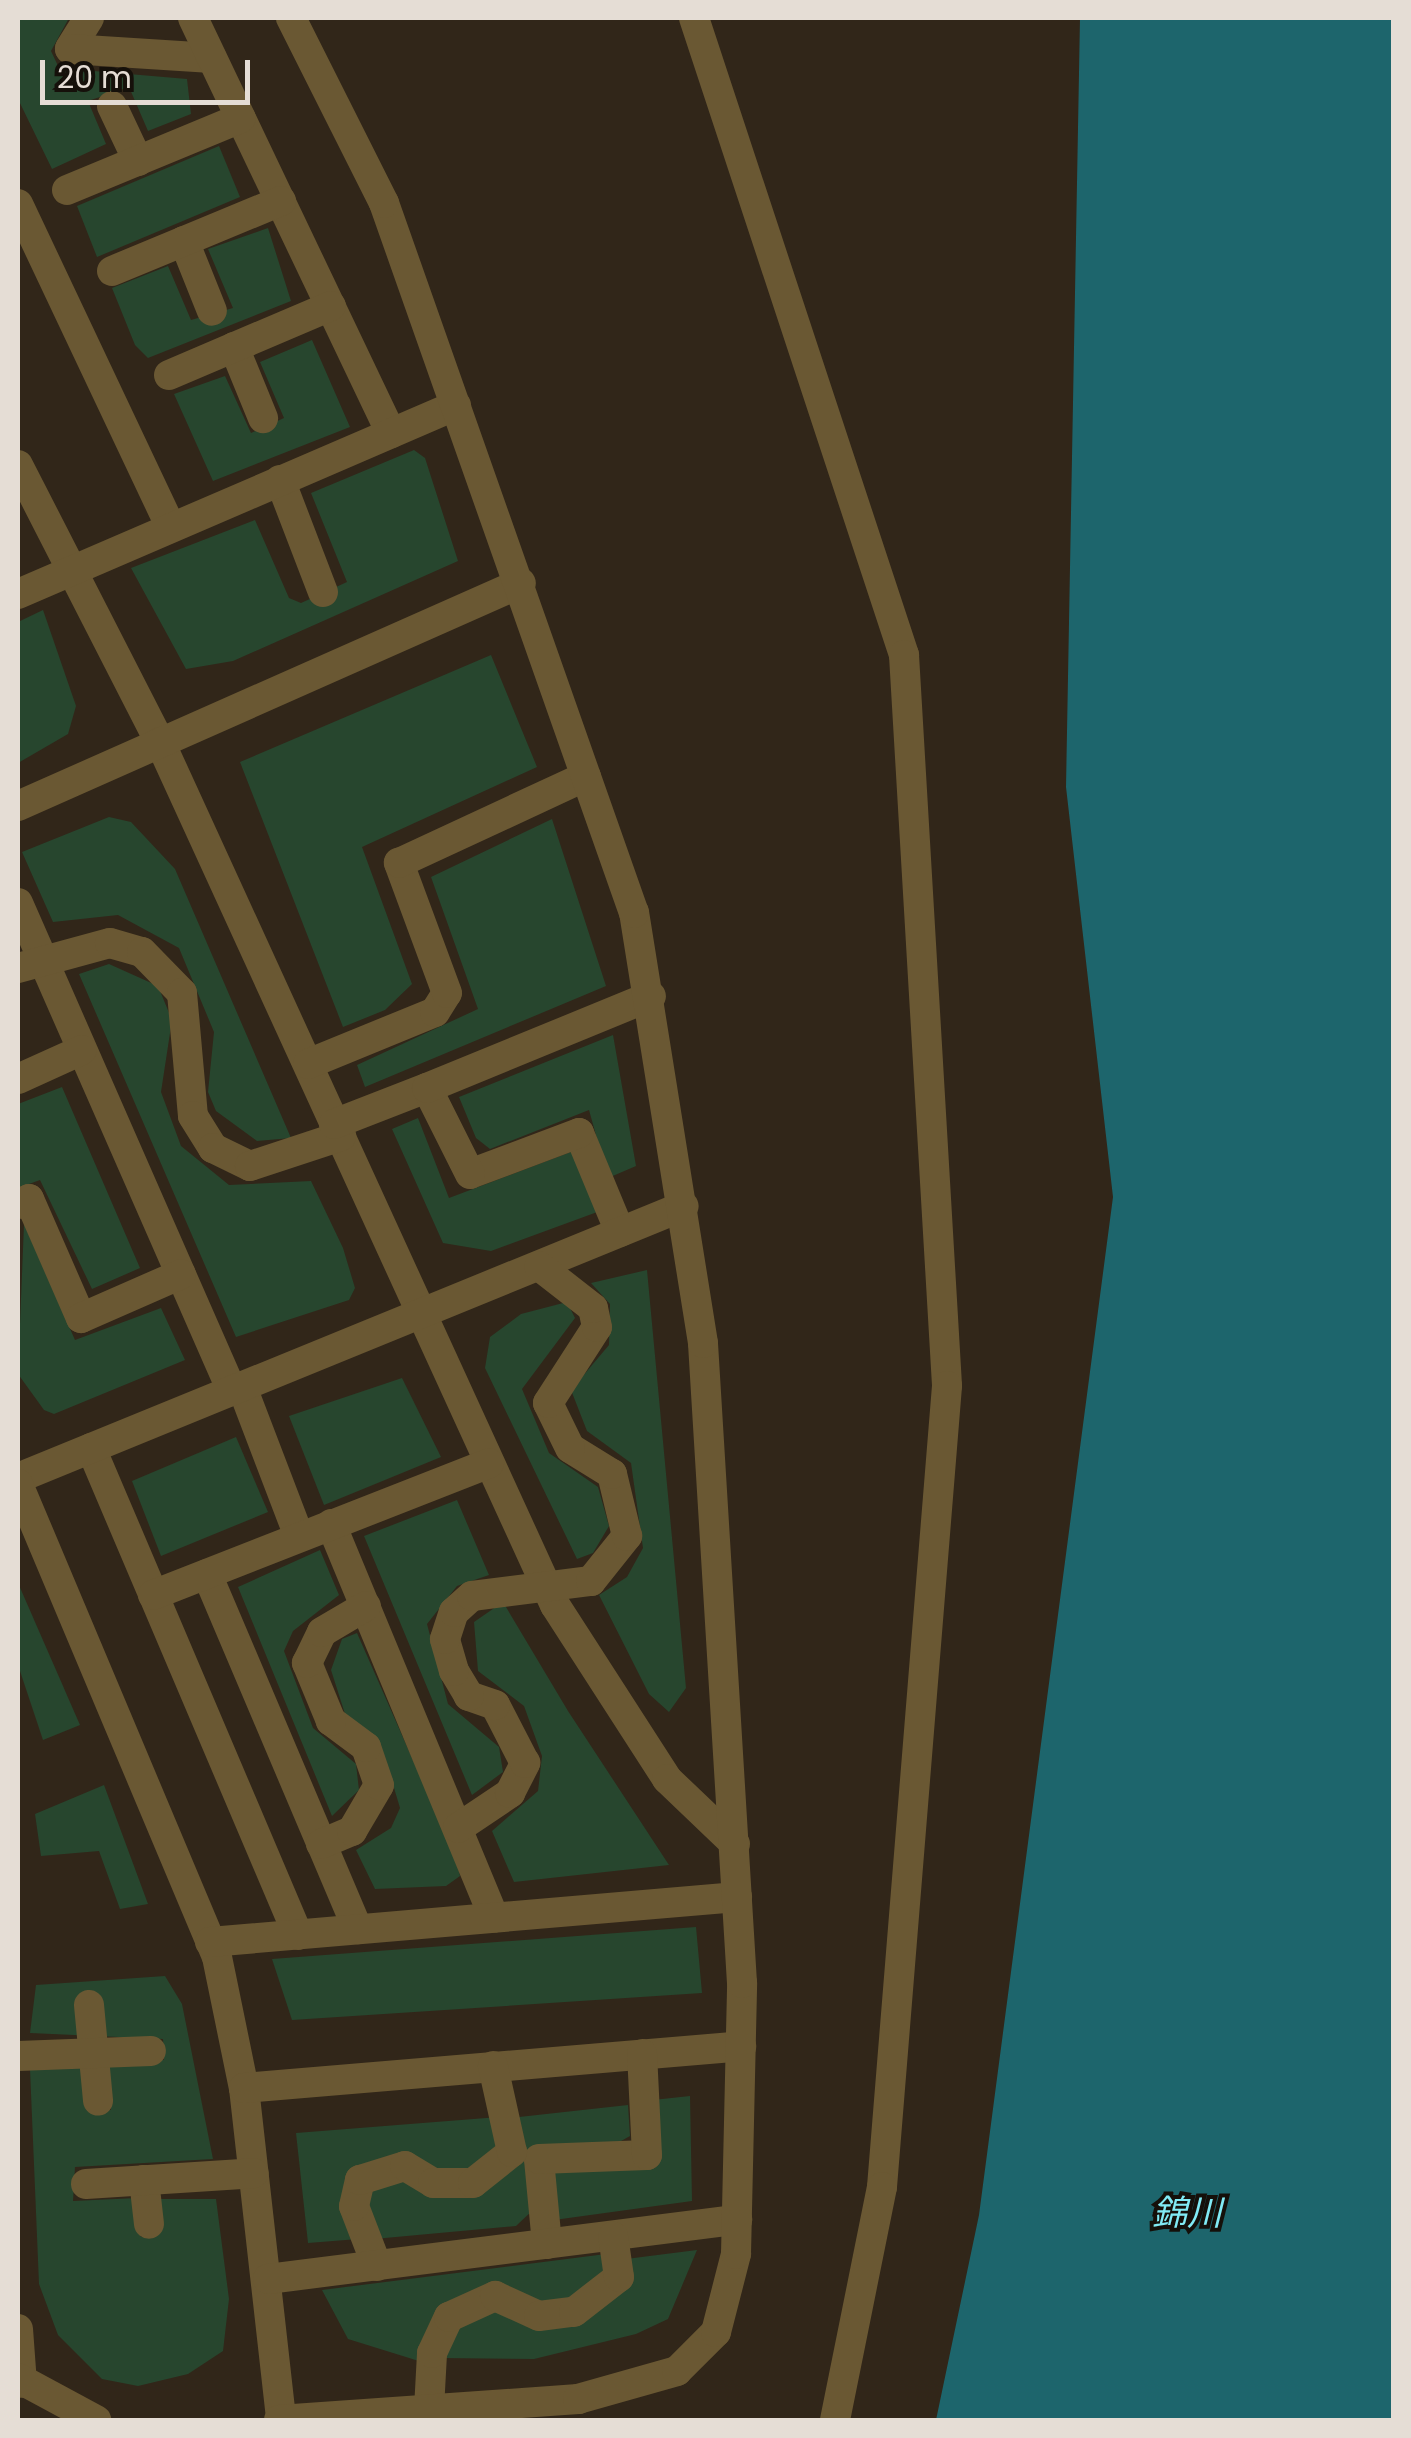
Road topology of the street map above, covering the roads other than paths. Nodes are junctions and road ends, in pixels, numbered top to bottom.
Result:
1 (89, 18) edge
2 (193, 18) edge
3 (292, 18) edge
4 (694, 18) edge
5 (212, 58) junction
6 (112, 106) dead end
7 (241, 118) junction
8 (138, 161) junction
9 (66, 190) dead end
10 (281, 201) junction
11 (18, 204) edge
12 (184, 241) junction
13 (112, 271) dead end
14 (331, 306) junction
15 (212, 311) dead end
16 (234, 347) junction
17 (169, 374) dead end
18 (456, 405) junction
19 (263, 418) dead end
20 (391, 433) junction
21 (18, 465) edge
22 (280, 480) junction
23 (28, 508) edge
24 (171, 527) junction
25 (72, 570) junction
26 (521, 584) junction
27 (323, 592) dead end
28 (18, 594) edge
29 (160, 742) junction
30 (586, 776) junction
31 (18, 806) edge
32 (18, 903) edge
33 (30, 962) edge
34 (651, 996) junction
35 (82, 1050) junction
36 (308, 1064) junction
37 (18, 1079) edge
38 (427, 1088) junction
39 (338, 1130) junction
40 (18, 1204) edge
41 (684, 1206) junction
42 (620, 1232) junction
43 (539, 1266) junction
44 (181, 1274) junction
45 (421, 1314) junction
46 (237, 1389) junction
47 (91, 1448) junction
48 (489, 1463) junction
49 (18, 1481) edge
50 (332, 1524) junction
51 (299, 1536) junction
52 (207, 1574) junction
53 (549, 1593) junction
54 (153, 1596) junction
55 (366, 1606) junction
56 (458, 1828) junction
57 (321, 1844) junction
58 (735, 1844) junction
59 (738, 1898) junction
60 (494, 1918) junction
61 (358, 1930) junction
62 (298, 1935) junction
63 (210, 1942) junction
64 (89, 2004) dead end
65 (741, 2046) junction
66 (151, 2051) dead end
67 (94, 2053) junction
68 (642, 2054) junction
69 (18, 2056) edge
70 (493, 2066) junction
71 (244, 2088) junction
72 (98, 2101) dead end
73 (254, 2173) junction
74 (144, 2180) junction
75 (86, 2184) dead end
76 (737, 2220) junction
77 (149, 2224) dead end
78 (613, 2236) junction
79 (547, 2244) junction
80 (377, 2266) junction
81 (268, 2279) junction
82 (18, 2329) edge
83 (20, 2380) edge
84 (429, 2409) junction
85 (96, 2420) edge
86 (280, 2420) edge
87 (835, 2420) edge

1 - 5 street
2 - 5 street
3 - 18 street
4 - 87 street
5 - 7 street
6 - 8 street
7 - 8 street
7 - 10 street
8 - 9 street
10 - 12 street
10 - 14 street
11 - 24 street
12 - 13 street
12 - 15 street
14 - 16 street
14 - 20 street
16 - 17 street
16 - 19 street
18 - 20 street
18 - 26 street
20 - 22 street
21 - 23 street
22 - 24 street
22 - 27 street
23 - 25 street
24 - 25 street
25 - 28 street
25 - 29 street
26 - 29 street
26 - 30 street
29 - 31 street
29 - 36 street
30 - 34 street
30 - 36 street
32 - 33 street
33 - 35 street
33 - 39 street
34 - 38 street
34 - 41 street
35 - 37 street
35 - 44 street
36 - 39 street
38 - 39 street
38 - 42 street
39 - 45 street
40 - 44 street
41 - 42 street
41 - 58 street
42 - 43 street
43 - 45 street
43 - 53 street
44 - 46 street
45 - 46 street
45 - 48 street
46 - 47 street
46 - 51 street
47 - 49 street
47 - 54 street
48 - 50 street
48 - 53 street
49 - 63 street
50 - 51 street
50 - 55 street
51 - 52 street
52 - 54 street
52 - 57 street
53 - 56 street
53 - 58 street
54 - 62 street
55 - 56 street
55 - 57 street
56 - 60 street
57 - 61 street
58 - 59 street
59 - 60 street
59 - 65 street
60 - 61 street
61 - 62 street
62 - 63 street
63 - 71 street
64 - 67 street
65 - 68 street
65 - 76 street
66 - 67 street
67 - 69 street
67 - 72 street
68 - 70 street
68 - 79 street
70 - 71 street
70 - 80 street
71 - 73 street
73 - 74 street
73 - 81 street
74 - 75 street
74 - 77 street
76 - 78 street
76 - 84 street
78 - 79 street
78 - 84 street
79 - 80 street
80 - 81 street
81 - 86 street
82 - 83 street
83 - 85 street
84 - 86 street

